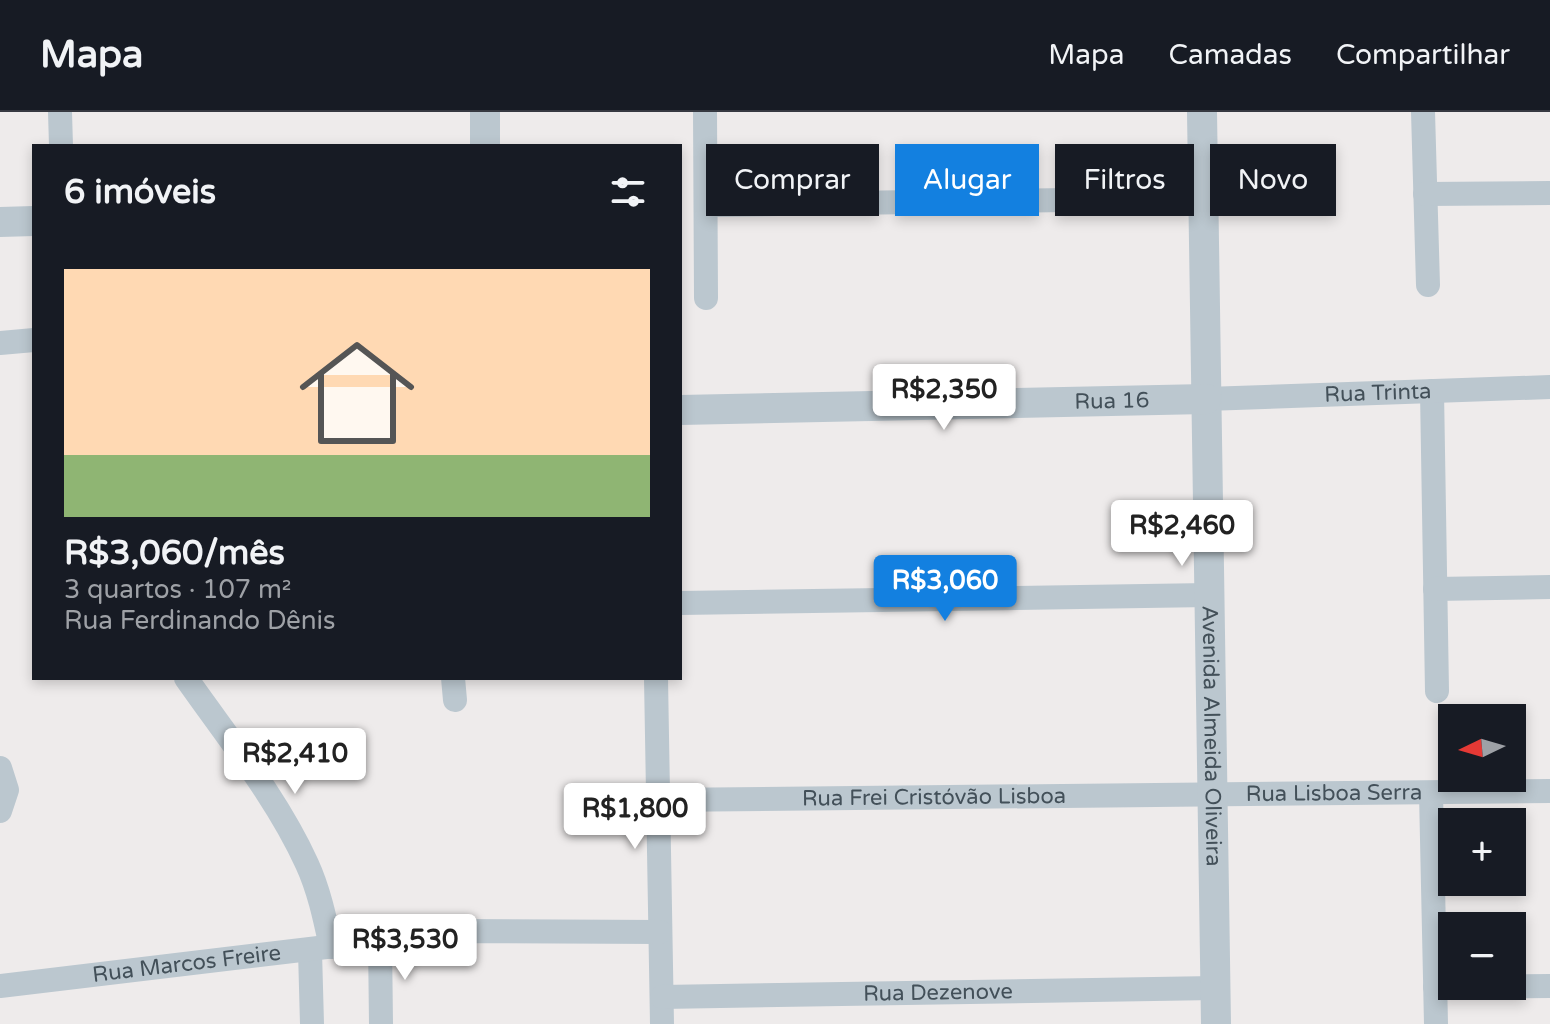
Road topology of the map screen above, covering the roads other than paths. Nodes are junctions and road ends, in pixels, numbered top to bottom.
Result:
1 (60, 112) edge
2 (485, 112) edge
3 (705, 112) edge
4 (1202, 112) edge
5 (1423, 112) edge
6 (61, 144) edge
7 (485, 144) edge
8 (1550, 193) edge
9 (1425, 194) junction
10 (1203, 198) junction
11 (879, 203) edge
12 (706, 205) edge
13 (706, 216) edge
14 (32, 221) edge
15 (0, 222) edge
16 (1428, 285) dead end
17 (706, 298) dead end
18 (32, 340) edge
19 (0, 343) edge
20 (1550, 387) edge
21 (1432, 391) junction
22 (1206, 399) junction
23 (682, 410) edge
24 (1550, 587) edge
25 (1435, 589) junction
26 (1209, 595) junction
27 (682, 603) edge
28 (187, 680) edge
29 (656, 680) edge
30 (1437, 691) dead end
31 (0, 768) edge
32 (1550, 791) edge
33 (1431, 793) junction
34 (1212, 796) junction
35 (658, 800) junction
36 (0, 811) edge
37 (660, 932) junction
38 (380, 940) junction
39 (320, 949) junction
40 (0, 986) edge
41 (1550, 986) edge
42 (1435, 987) junction
43 (1215, 988) junction
44 (662, 997) junction
45 (312, 1024) edge
46 (381, 1024) edge
47 (662, 1024) edge
48 (1216, 1024) edge
49 (1436, 1024) edge

1 - 6 street
2 - 7 street
3 - 12 street
4 - 10 street, Avenida Almeida Oliveira
5 - 9 street
8 - 9 street
9 - 16 street
10 - 11 street
10 - 22 street, Avenida Almeida Oliveira
13 - 17 street
14 - 15 street
18 - 19 street
20 - 21 street, Rua Trinta
21 - 22 street, Rua Trinta
21 - 25 street
22 - 23 street, Rua 16
22 - 26 street, Avenida Almeida Oliveira
24 - 25 street
25 - 30 street
26 - 27 street
26 - 34 street, Avenida Almeida Oliveira
28 - 39 street
29 - 35 street
31 - 36 street
32 - 33 street, Rua Lisboa Serra
33 - 34 street, Rua Lisboa Serra
33 - 42 street
34 - 35 street, Rua Frei Cristóvão Lisboa
34 - 43 street, Avenida Almeida Oliveira
35 - 37 street
37 - 38 street, Rua Marcos Freire
37 - 44 street
38 - 39 street, Rua Marcos Freire
38 - 46 street
39 - 40 street, Rua Marcos Freire
39 - 45 street
41 - 42 street
42 - 49 street
43 - 44 street, Rua Dezenove
43 - 48 street, Avenida Almeida Oliveira
44 - 47 street

